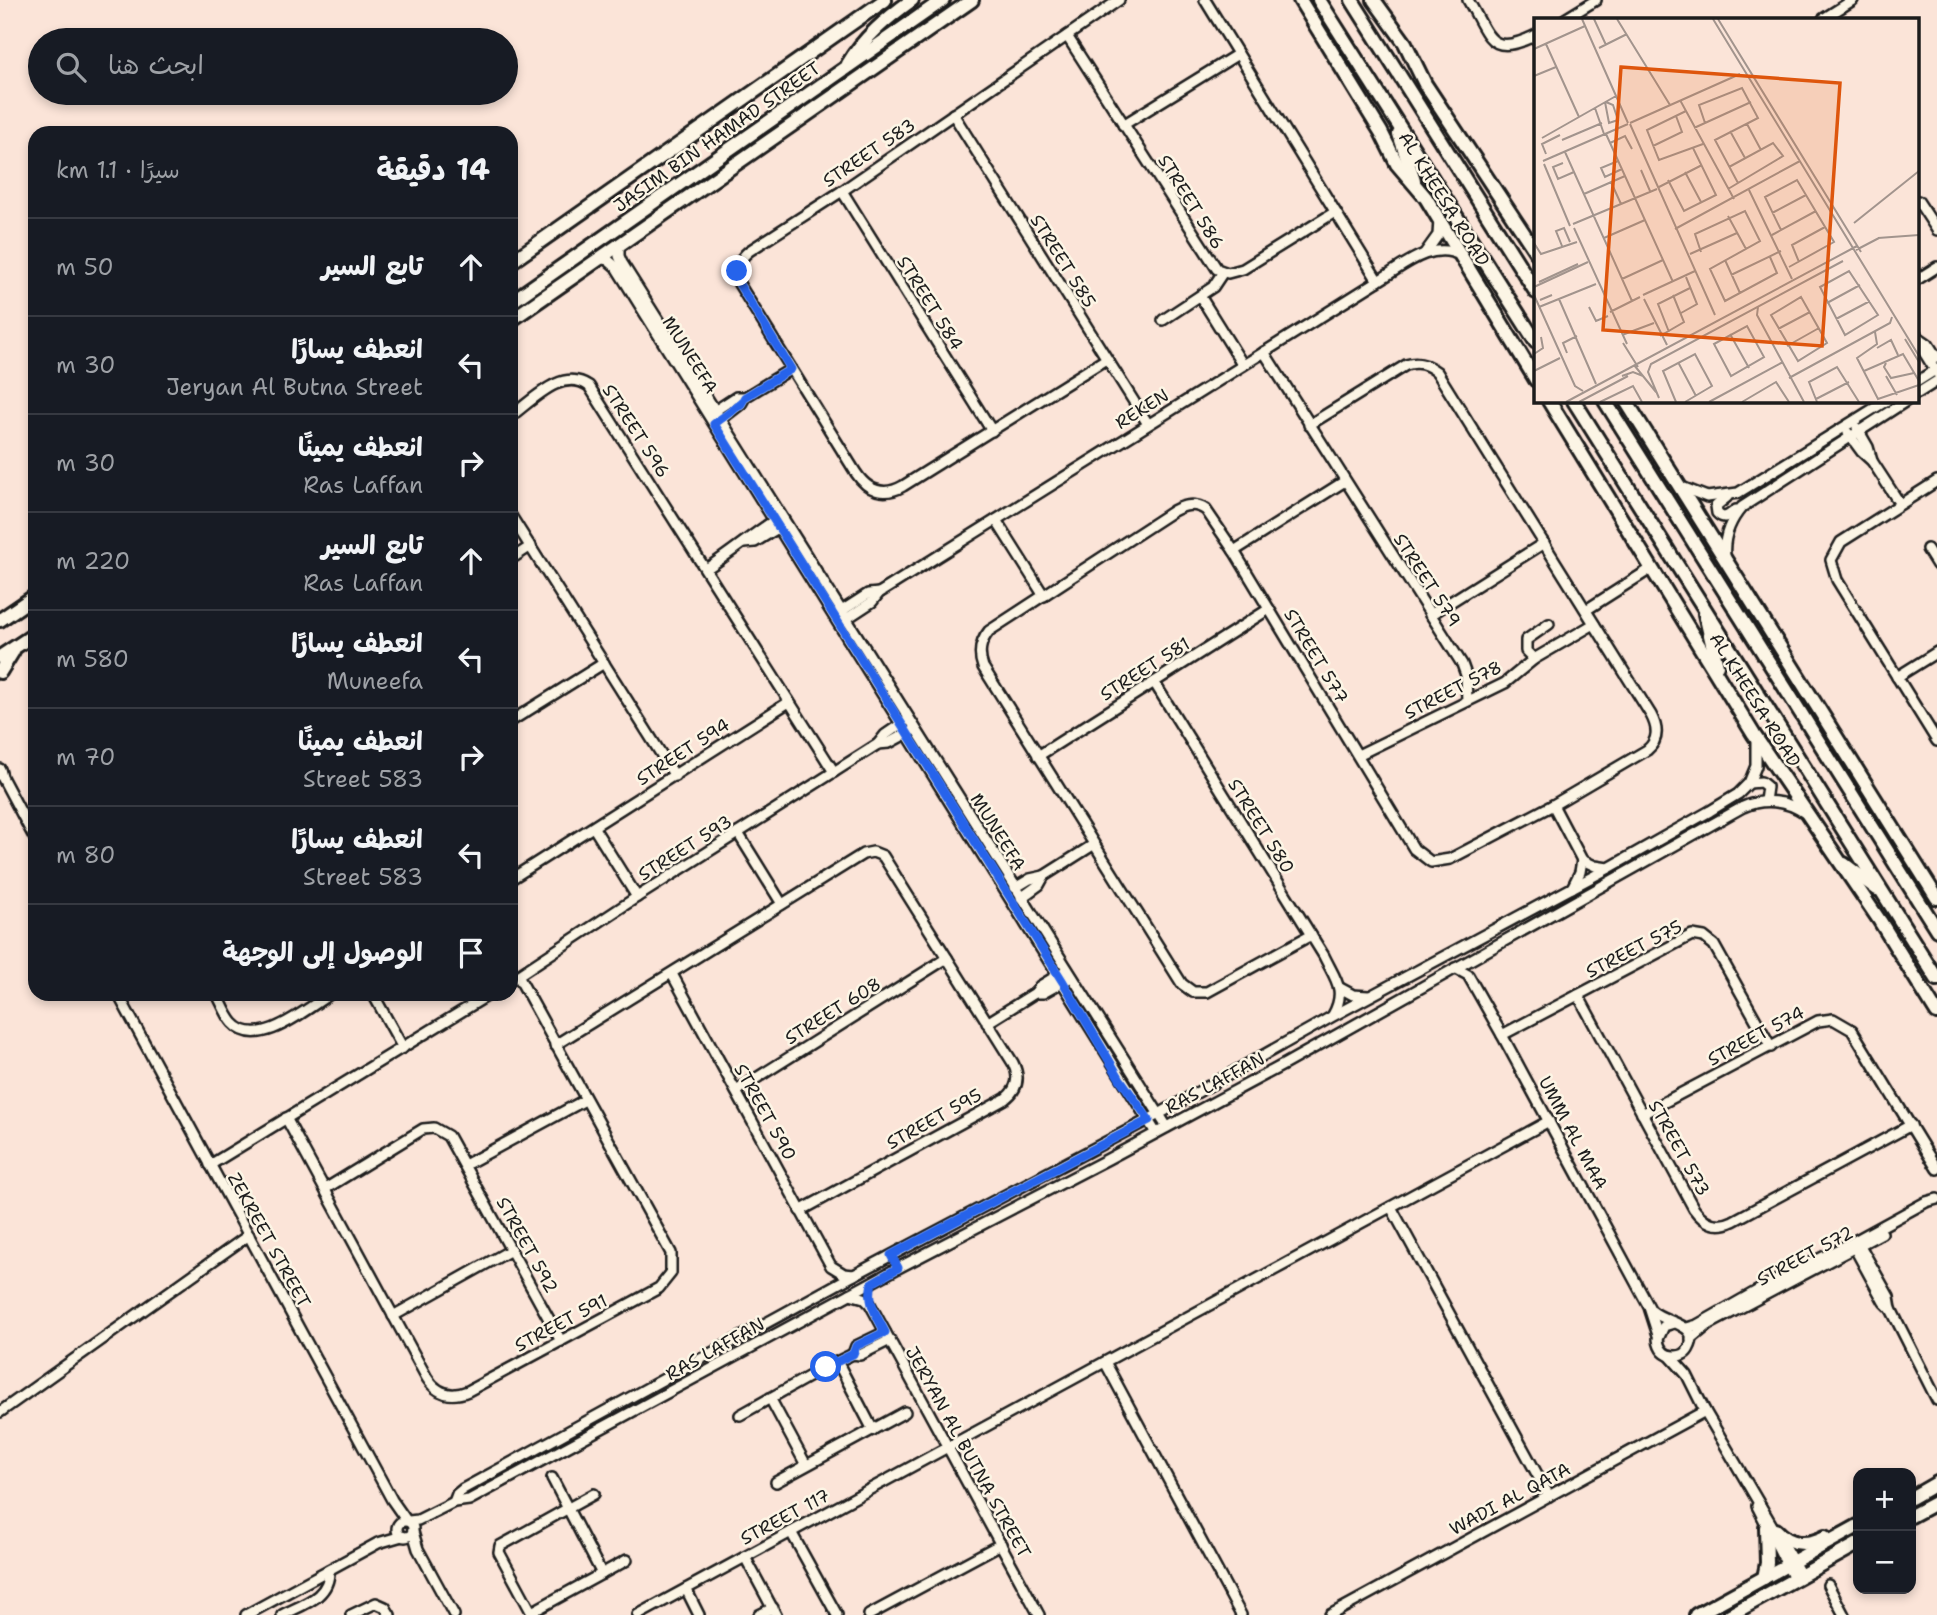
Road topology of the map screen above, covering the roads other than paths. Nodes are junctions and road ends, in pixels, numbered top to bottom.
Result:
1 (885, 0) edge
2 (912, 0) edge
3 (943, 0) edge
4 (972, 0) edge
5 (1119, 0) edge
6 (1205, 0) edge
7 (1300, 0) edge
8 (1319, 0) edge
9 (1374, 0) edge
10 (1468, 0) edge
11 (1596, 0) edge
12 (1853, 0) edge
13 (1354, 4) edge
14 (1567, 18) edge
15 (1825, 18) edge
16 (1067, 36) junction
17 (1534, 36) edge
18 (1238, 54) junction
19 (846, 68) junction
20 (953, 114) junction
21 (1394, 117) junction
22 (1123, 125) junction
23 (1415, 184) junction
24 (674, 188) junction
25 (842, 191) junction
26 (1920, 204) edge
27 (1335, 212) junction
28 (667, 213) junction
29 (1439, 220) junction
30 (1937, 230) edge
31 (619, 244) junction
32 (1534, 249) edge
33 (1424, 254) junction
34 (1460, 255) junction
35 (518, 257) edge
36 (597, 259) junction
37 (1937, 267) edge
38 (1223, 272) junction
39 (1920, 278) edge
40 (1378, 281) junction
41 (1532, 281) edge
42 (1200, 296) junction
43 (518, 298) edge
44 (1486, 298) junction
45 (534, 304) junction
46 (518, 306) edge
47 (518, 315) edge
48 (1521, 318) junction
49 (1163, 320) dead end
50 (1920, 338) edge
51 (1534, 339) edge
52 (1920, 342) edge
53 (1264, 352) junction
54 (1937, 358) edge
55 (1106, 359) junction
56 (1243, 365) junction
57 (791, 369) junction
58 (1936, 371) edge
59 (1534, 377) edge
60 (1920, 380) edge
61 (1937, 381) edge
62 (1920, 392) edge
63 (1550, 402) edge
64 (1575, 402) edge
65 (1606, 402) edge
66 (1627, 402) edge
67 (1884, 402) edge
68 (1904, 402) edge
69 (518, 411) edge
70 (715, 417) junction
71 (1853, 421) junction
72 (1148, 424) junction
73 (1309, 425) junction
74 (1844, 427) junction
75 (992, 431) junction
76 (1855, 433) junction
77 (1345, 481) junction
78 (1937, 481) edge
79 (1677, 484) junction
80 (1738, 492) junction
81 (1748, 502) junction
82 (1900, 505) junction
83 (996, 520) junction
84 (780, 521) junction
85 (518, 526) edge
86 (1544, 544) junction
87 (531, 546) junction
88 (1927, 549) dead end
89 (1234, 551) junction
90 (518, 554) edge
91 (1726, 562) junction
92 (1937, 565) edge
93 (1653, 568) junction
94 (706, 569) junction
95 (1044, 596) junction
96 (28, 601) edge
97 (1702, 604) junction
98 (1755, 607) junction
99 (1269, 610) junction
100 (1586, 610) junction
101 (1430, 615) junction
102 (840, 618) junction
103 (0, 620) edge
104 (1549, 624) dead end
105 (1594, 624) junction
106 (28, 638) edge
107 (17, 645) junction
108 (1937, 652) edge
109 (0, 657) edge
110 (1534, 659) junction
111 (604, 663) junction
112 (0, 671) edge
113 (1777, 676) junction
114 (1720, 677) junction
115 (1897, 677) junction
116 (1154, 682) junction
117 (1467, 701) junction
118 (789, 702) junction
119 (518, 717) edge
120 (905, 722) junction
121 (910, 731) junction
122 (1754, 735) junction
123 (1937, 741) edge
124 (878, 744) junction
125 (1358, 755) junction
126 (1038, 756) junction
127 (834, 772) junction
128 (1, 774) edge
129 (675, 776) junction
130 (1749, 783) junction
131 (1765, 801) junction
132 (1553, 805) junction
133 (1806, 814) junction
134 (28, 826) edge
135 (594, 828) junction
136 (738, 833) junction
137 (1094, 845) junction
138 (1833, 855) junction
139 (1582, 860) junction
140 (1609, 868) junction
141 (518, 875) edge
142 (1044, 876) junction
143 (1015, 888) junction
144 (1572, 888) junction
145 (1884, 894) junction
146 (637, 897) junction
147 (1021, 898) junction
148 (1937, 898) edge
149 (782, 904) junction
150 (1937, 930) edge
151 (1311, 935) junction
152 (1474, 957) junction
153 (947, 958) junction
154 (1455, 968) junction
155 (671, 974) junction
156 (518, 975) edge
157 (1468, 975) junction
158 (1065, 976) junction
159 (1937, 979) edge
160 (518, 985) edge
161 (1340, 988) junction
162 (1578, 995) junction
163 (1370, 996) junction
164 (122, 1001) edge
165 (221, 1001) edge
166 (319, 1001) edge
167 (377, 1001) edge
168 (479, 1001) edge
169 (1937, 1013) edge
170 (1333, 1016) junction
171 (987, 1023) junction
172 (1502, 1035) junction
173 (555, 1045) junction
174 (1771, 1046) junction
175 (403, 1048) junction
176 (736, 1091) junction
177 (584, 1100) junction
178 (1159, 1114) junction
179 (1642, 1114) junction
180 (286, 1118) junction
181 (1149, 1120) junction
182 (1549, 1121) junction
183 (1911, 1125) junction
184 (1167, 1127) junction
185 (1156, 1133) junction
186 (209, 1165) junction
187 (465, 1165) junction
188 (1937, 1169) edge
189 (325, 1189) junction
190 (1935, 1200) edge
191 (1391, 1207) junction
192 (800, 1210) junction
193 (248, 1235) junction
194 (1856, 1244) junction
195 (512, 1250) junction
196 (891, 1255) junction
197 (831, 1266) junction
198 (898, 1268) junction
199 (854, 1275) junction
200 (872, 1283) junction
201 (822, 1292) junction
202 (850, 1294) junction
203 (870, 1304) junction
204 (1648, 1307) junction
205 (393, 1316) junction
206 (1674, 1323) junction
207 (1687, 1328) junction
208 (1658, 1335) junction
209 (888, 1336) junction
210 (1691, 1339) junction
211 (561, 1341) junction
212 (1686, 1352) junction
213 (1670, 1356) junction
214 (1105, 1362) junction
215 (838, 1363) junction
216 (1687, 1375) junction
217 (770, 1398) junction
218 (1937, 1399) edge
219 (0, 1412) edge
220 (905, 1412) dead end
221 (1705, 1412) junction
222 (740, 1415) dead end
223 (873, 1430) junction
224 (947, 1448) junction
225 (806, 1465) junction
226 (552, 1478) dead end
227 (776, 1482) dead end
228 (1937, 1483) edge
229 (594, 1494) dead end
230 (1916, 1495) edge
231 (1549, 1496) junction
232 (454, 1502) junction
233 (1937, 1502) edge
234 (568, 1508) junction
235 (1916, 1513) edge
236 (405, 1528) junction
237 (1853, 1528) edge
238 (1771, 1529) junction
239 (1853, 1529) edge
240 (791, 1532) junction
241 (1001, 1544) junction
242 (1853, 1547) edge
243 (745, 1557) junction
244 (627, 1560) dead end
245 (1790, 1563) junction
246 (329, 1570) junction
247 (602, 1574) junction
248 (1797, 1577) junction
249 (1764, 1578) junction
250 (1828, 1585) dead end
251 (685, 1590) junction
252 (774, 1612) edge
253 (532, 1614) edge
254 (1842, 1614) edge
255 (246, 1615) edge
256 (282, 1615) edge
257 (351, 1615) edge
258 (390, 1615) edge
259 (454, 1615) edge
260 (638, 1615) edge
261 (699, 1615) edge
262 (759, 1615) edge
263 (837, 1615) edge
264 (869, 1615) edge
265 (1039, 1615) edge
266 (1241, 1615) edge
267 (1330, 1615) edge
268 (1696, 1615) edge
269 (1730, 1615) edge

1 - 35 main road, JASIM BIN HAMAD STREET
2 - 19 main road
3 - 19 main road, JASIM BIN HAMAD STREET
4 - 28 main road
5 - 16 street, STREET 583
6 - 18 street
7 - 23 main road, AL KHEESA ROAD
8 - 21 main road, AL KHEESA ROAD
9 - 32 main road
10 - 17 street
11 - 14 street
12 - 15 street
13 - 41 main road, AL KHEESA ROAD
16 - 20 street, STREET 583
16 - 22 street, STREET 586
18 - 22 street
18 - 27 street
19 - 24 main road, JASIM BIN HAMAD STREET
20 - 25 street, STREET 583
20 - 55 street, STREET 585
21 - 23 main road
21 - 48 main road, AL KHEESA ROAD
22 - 38 street, STREET 586
23 - 29 main road, AL KHEESA ROAD
24 - 28 main road
24 - 43 main road, JASIM BIN HAMAD STREET
25 - 57 street, STREET 583
25 - 75 street, STREET 584
26 - 30 street
27 - 38 street, STREET 586
27 - 40 street
28 - 31 main road
29 - 33 street
29 - 34 main road, AL KHEESA ROAD
31 - 36 main road
31 - 70 street, MUNEEFA
33 - 34 street
33 - 40 street, REKEN
34 - 44 main road, AL KHEESA ROAD
36 - 45 main road
36 - 70 street, MUNEEFA
37 - 39 street
38 - 42 street
40 - 53 street, REKEN
42 - 49 street
42 - 56 street
44 - 48 main road
44 - 59 main road, AL KHEESA ROAD
45 - 46 main road
45 - 47 main road
48 - 51 main road, AL KHEESA ROAD
50 - 54 street
52 - 58 street
53 - 56 street, REKEN
53 - 73 street, STREET 579
55 - 72 street, STREET 585
55 - 75 street, STREET 583
56 - 72 street, REKEN
57 - 70 street
57 - 75 street, STREET 583
58 - 60 street
61 - 62 street
63 - 93 main road, AL KHEESA ROAD
64 - 97 main road, AL KHEESA ROAD
65 - 113 main road, AL KHEESA ROAD
66 - 79 main road
67 - 71 street
68 - 76 street
69 - 94 street, STREET 596
70 - 84 street, MUNEEFA
71 - 74 street
71 - 76 street
72 - 83 street, REKEN
73 - 77 street, STREET 579
73 - 86 street, STREET 577
74 - 76 street
74 - 80 street
76 - 81 street
76 - 82 street
77 - 89 street
77 - 101 street, STREET 579
78 - 82 street
79 - 80 street
79 - 91 main road
80 - 81 street
81 - 91 street
82 - 115 street
83 - 95 street
83 - 102 street, REKEN
84 - 94 street
84 - 102 street, MUNEEFA
85 - 87 street
86 - 100 street, STREET 577
86 - 101 street
87 - 90 street
87 - 111 street
88 - 92 street
89 - 95 street, STREET 577
89 - 99 street, STREET 577
91 - 98 main road
93 - 100 street
93 - 114 main road, AL KHEESA ROAD
94 - 118 street, STREET 596
95 - 126 street, STREET 577
96 - 103 main road
97 - 114 main road
97 - 145 main road, AL KHEESA ROAD
98 - 113 main road
98 - 148 main road
99 - 116 street, STREET 581
99 - 125 street, STREET 577
100 - 105 street, STREET 577
101 - 117 street, STREET 579
102 - 120 street, MUNEEFA
104 - 110 street
105 - 110 street, STREET 578
105 - 132 street, STREET 577
106 - 107 main road
107 - 109 main road
107 - 112 main road
108 - 115 street
110 - 117 street, STREET 578
111 - 119 street
111 - 129 street
113 - 150 main road, AL KHEESA ROAD
114 - 122 main road, AL KHEESA ROAD
115 - 123 street
116 - 126 street, STREET 581
116 - 151 street, STREET 580
117 - 125 street, STREET 578
118 - 127 street, STREET 596
118 - 129 street, STREET 594
120 - 121 street, MUNEEFA
120 - 124 street, STREET 593
121 - 124 street, STREET 593
121 - 143 street, MUNEEFA
121 - 158 street, MUNEEFA
122 - 130 street
122 - 133 main road, AL KHEESA ROAD
124 - 127 street, STREET 593
125 - 132 street, STREET 577
126 - 137 street, STREET 577
127 - 136 street, STREET 593
128 - 134 street
129 - 135 street, STREET 594
130 - 131 street
130 - 140 street, RAS LAFFAN
131 - 133 street
131 - 152 street, RAS LAFFAN
132 - 139 street
133 - 138 main road, AL KHEESA ROAD
135 - 141 street, STREET 594
135 - 146 street
136 - 146 street, STREET 593
136 - 149 street
137 - 142 street
137 - 151 street, STREET 577
138 - 145 main road
138 - 169 main road, AL KHEESA ROAD
139 - 140 street
139 - 144 street
140 - 144 street, RAS LAFFAN
142 - 143 street
142 - 147 street
143 - 147 street, MUNEEFA
144 - 163 street, RAS LAFFAN
145 - 159 main road, AL KHEESA ROAD
146 - 156 street, STREET 593
147 - 158 street, MUNEEFA
149 - 153 street, STREET 595
149 - 155 street, STREET 595
151 - 161 street, STREET 580
152 - 154 street, RAS LAFFAN
152 - 157 street
153 - 171 street, STREET 595
153 - 176 street, STREET 608
154 - 157 street
154 - 184 street, RAS LAFFAN
155 - 173 street, STREET 595
155 - 176 street, STREET 590
157 - 172 street, UMM AL MAA
158 - 171 street
158 - 178 street, MUNEEFA
158 - 181 street, MUNEEFA
160 - 173 street, STREET 591
161 - 163 street
161 - 170 street
162 - 172 street, STREET 575
162 - 174 street, STREET 575
162 - 179 street, STREET 573
163 - 170 street, RAS LAFFAN
164 - 186 street, ZEKREET STREET
165 - 166 street
167 - 175 street
168 - 175 street
170 - 178 street, RAS LAFFAN
171 - 192 street, STREET 595
172 - 182 street, UMM AL MAA
173 - 177 street, STREET 591
174 - 179 street, STREET 574
174 - 183 street, STREET 574
175 - 180 street
176 - 192 street, STREET 590
177 - 187 street
177 - 211 street, STREET 591
178 - 181 street, RAS LAFFAN
178 - 184 street, MUNEEFA
179 - 183 street, STREET 573
180 - 186 street
180 - 189 street, STREET 591
181 - 185 street, MUNEEFA
181 - 196 street, RAS LAFFAN
182 - 191 street, STREET 117
182 - 204 street, UMM AL MAA
183 - 188 street, STREET 574
184 - 185 street, RAS LAFFAN
185 - 198 street, RAS LAFFAN
186 - 193 street, ZEKREET STREET
187 - 189 street, STREET 592
187 - 195 street, STREET 592
189 - 205 street, STREET 591
190 - 194 street, STREET 572
191 - 214 street, STREET 117
191 - 231 street
192 - 197 street, STREET 590
193 - 219 street
193 - 236 street, ZEKREET STREET
194 - 207 street, STREET 572
194 - 210 street, STREET 572
194 - 218 street
195 - 205 street
195 - 211 street, STREET 592
196 - 198 street
196 - 199 street, RAS LAFFAN
197 - 199 street
197 - 201 street
198 - 200 street, RAS LAFFAN
199 - 201 street, RAS LAFFAN
200 - 202 street, RAS LAFFAN
200 - 203 street
201 - 232 street, RAS LAFFAN
202 - 203 street
202 - 232 street, RAS LAFFAN
203 - 209 street, JERYAN AL BUTNA STREET
204 - 206 street
204 - 208 street, UMM AL MAA
205 - 211 street, STREET 591
206 - 207 street
206 - 208 street
207 - 210 street
208 - 213 street
209 - 215 street
209 - 224 street, JERYAN AL BUTNA STREET
210 - 212 street
212 - 213 street
212 - 216 street
213 - 216 street
214 - 224 street, STREET 117
214 - 266 street
215 - 217 street
215 - 223 street
216 - 221 street
217 - 222 street
217 - 225 street
220 - 223 street
221 - 231 street, WADI AL QATA
221 - 238 street
223 - 225 street
224 - 240 street, STREET 117
224 - 241 street, JERYAN AL BUTNA STREET
225 - 227 street
226 - 234 street
228 - 230 main road
229 - 234 street
231 - 267 street, WADI AL QATA
232 - 236 street, RAS LAFFAN
233 - 235 main road
234 - 247 street
234 - 253 street
236 - 246 street, RAS LAFFAN
236 - 259 street, ZEKREET STREET
237 - 238 main road
238 - 245 street
238 - 249 main road
239 - 245 main road
240 - 243 street, STREET 117
240 - 263 street
241 - 264 street
241 - 265 street, JERYAN AL BUTNA STREET
242 - 248 main road
243 - 251 street, STREET 117
243 - 252 street
244 - 247 street
245 - 248 street
245 - 249 main road
246 - 255 street, RAS LAFFAN
246 - 256 street
247 - 253 street
248 - 269 main road
249 - 268 main road
250 - 254 street
251 - 260 street, STREET 117
251 - 261 street
252 - 262 street
257 - 258 street

